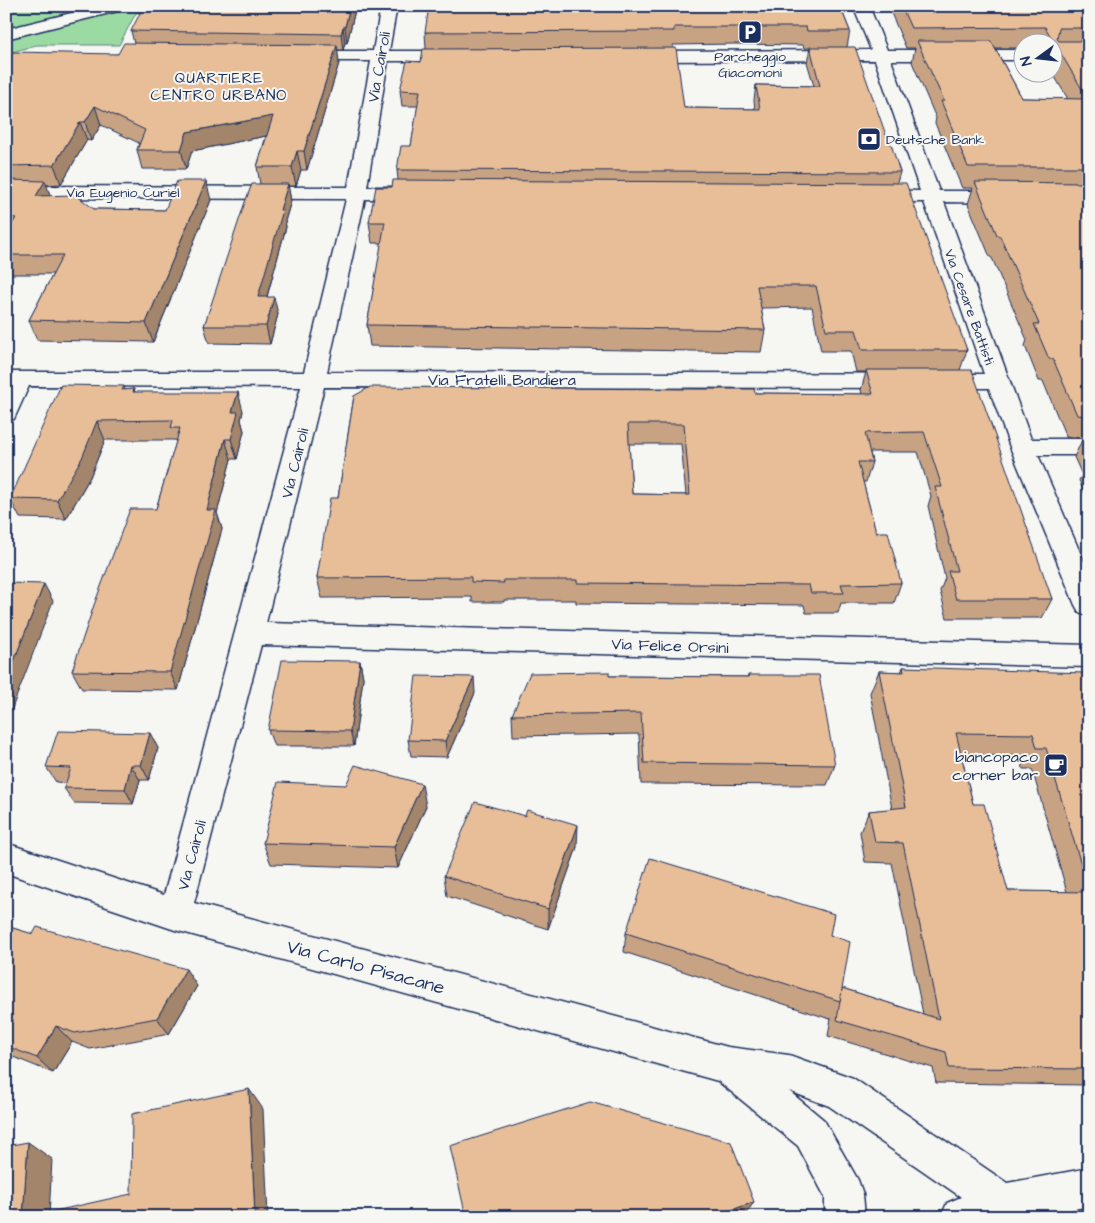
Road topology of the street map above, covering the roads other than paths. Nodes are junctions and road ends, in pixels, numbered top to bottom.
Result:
1 (120, 6) edge
2 (389, 6) edge
3 (860, 6) edge
4 (6, 34) edge
5 (881, 55) junction
6 (1012, 55) edge
7 (290, 56) edge
8 (478, 56) edge
9 (624, 56) edge
10 (380, 57) junction
11 (6, 192) edge
12 (357, 193) junction
13 (427, 193) edge
14 (855, 196) edge
15 (930, 197) junction
16 (1029, 197) edge
17 (315, 378) junction
18 (14, 379) edge
19 (997, 381) junction
20 (6, 412) edge
21 (1022, 447) junction
22 (1089, 447) edge
23 (1089, 605) edge
24 (250, 634) junction
25 (1089, 656) edge
26 (6, 858) edge
27 (175, 914) junction
28 (728, 1065) junction
29 (1089, 1187) edge
30 (1003, 1203) junction
31 (844, 1217) edge
32 (961, 1217) edge

1 - 4 street
2 - 10 street, Via Cairoli
3 - 5 street, Via Cesare Battisti
5 - 6 street
5 - 9 street
5 - 15 street, Via Cesare Battisti
7 - 10 street
8 - 10 street
10 - 12 street, Via Cairoli
11 - 12 street, Via Eugenio Curiel
12 - 13 street, Via Eugenio Curiel
12 - 17 street, Via Cairoli
14 - 15 street
15 - 16 street
15 - 19 street, Via Cesare Battisti
17 - 18 street, Via Fratelli Bandiera
17 - 19 street, Via Fratelli Bandiera
17 - 24 street, Via Cairoli
18 - 20 street
19 - 21 street, Via Cesare Battisti
21 - 22 street
21 - 23 street, Via Cesare Battisti
24 - 25 street, Via Felice Orsini
24 - 27 street, Via Cairoli
26 - 27 street, Via Carlo Pisacane
27 - 28 street, Via Carlo Pisacane
28 - 30 street, Via Carlo Pisacane
28 - 31 street
29 - 30 street
30 - 32 street

